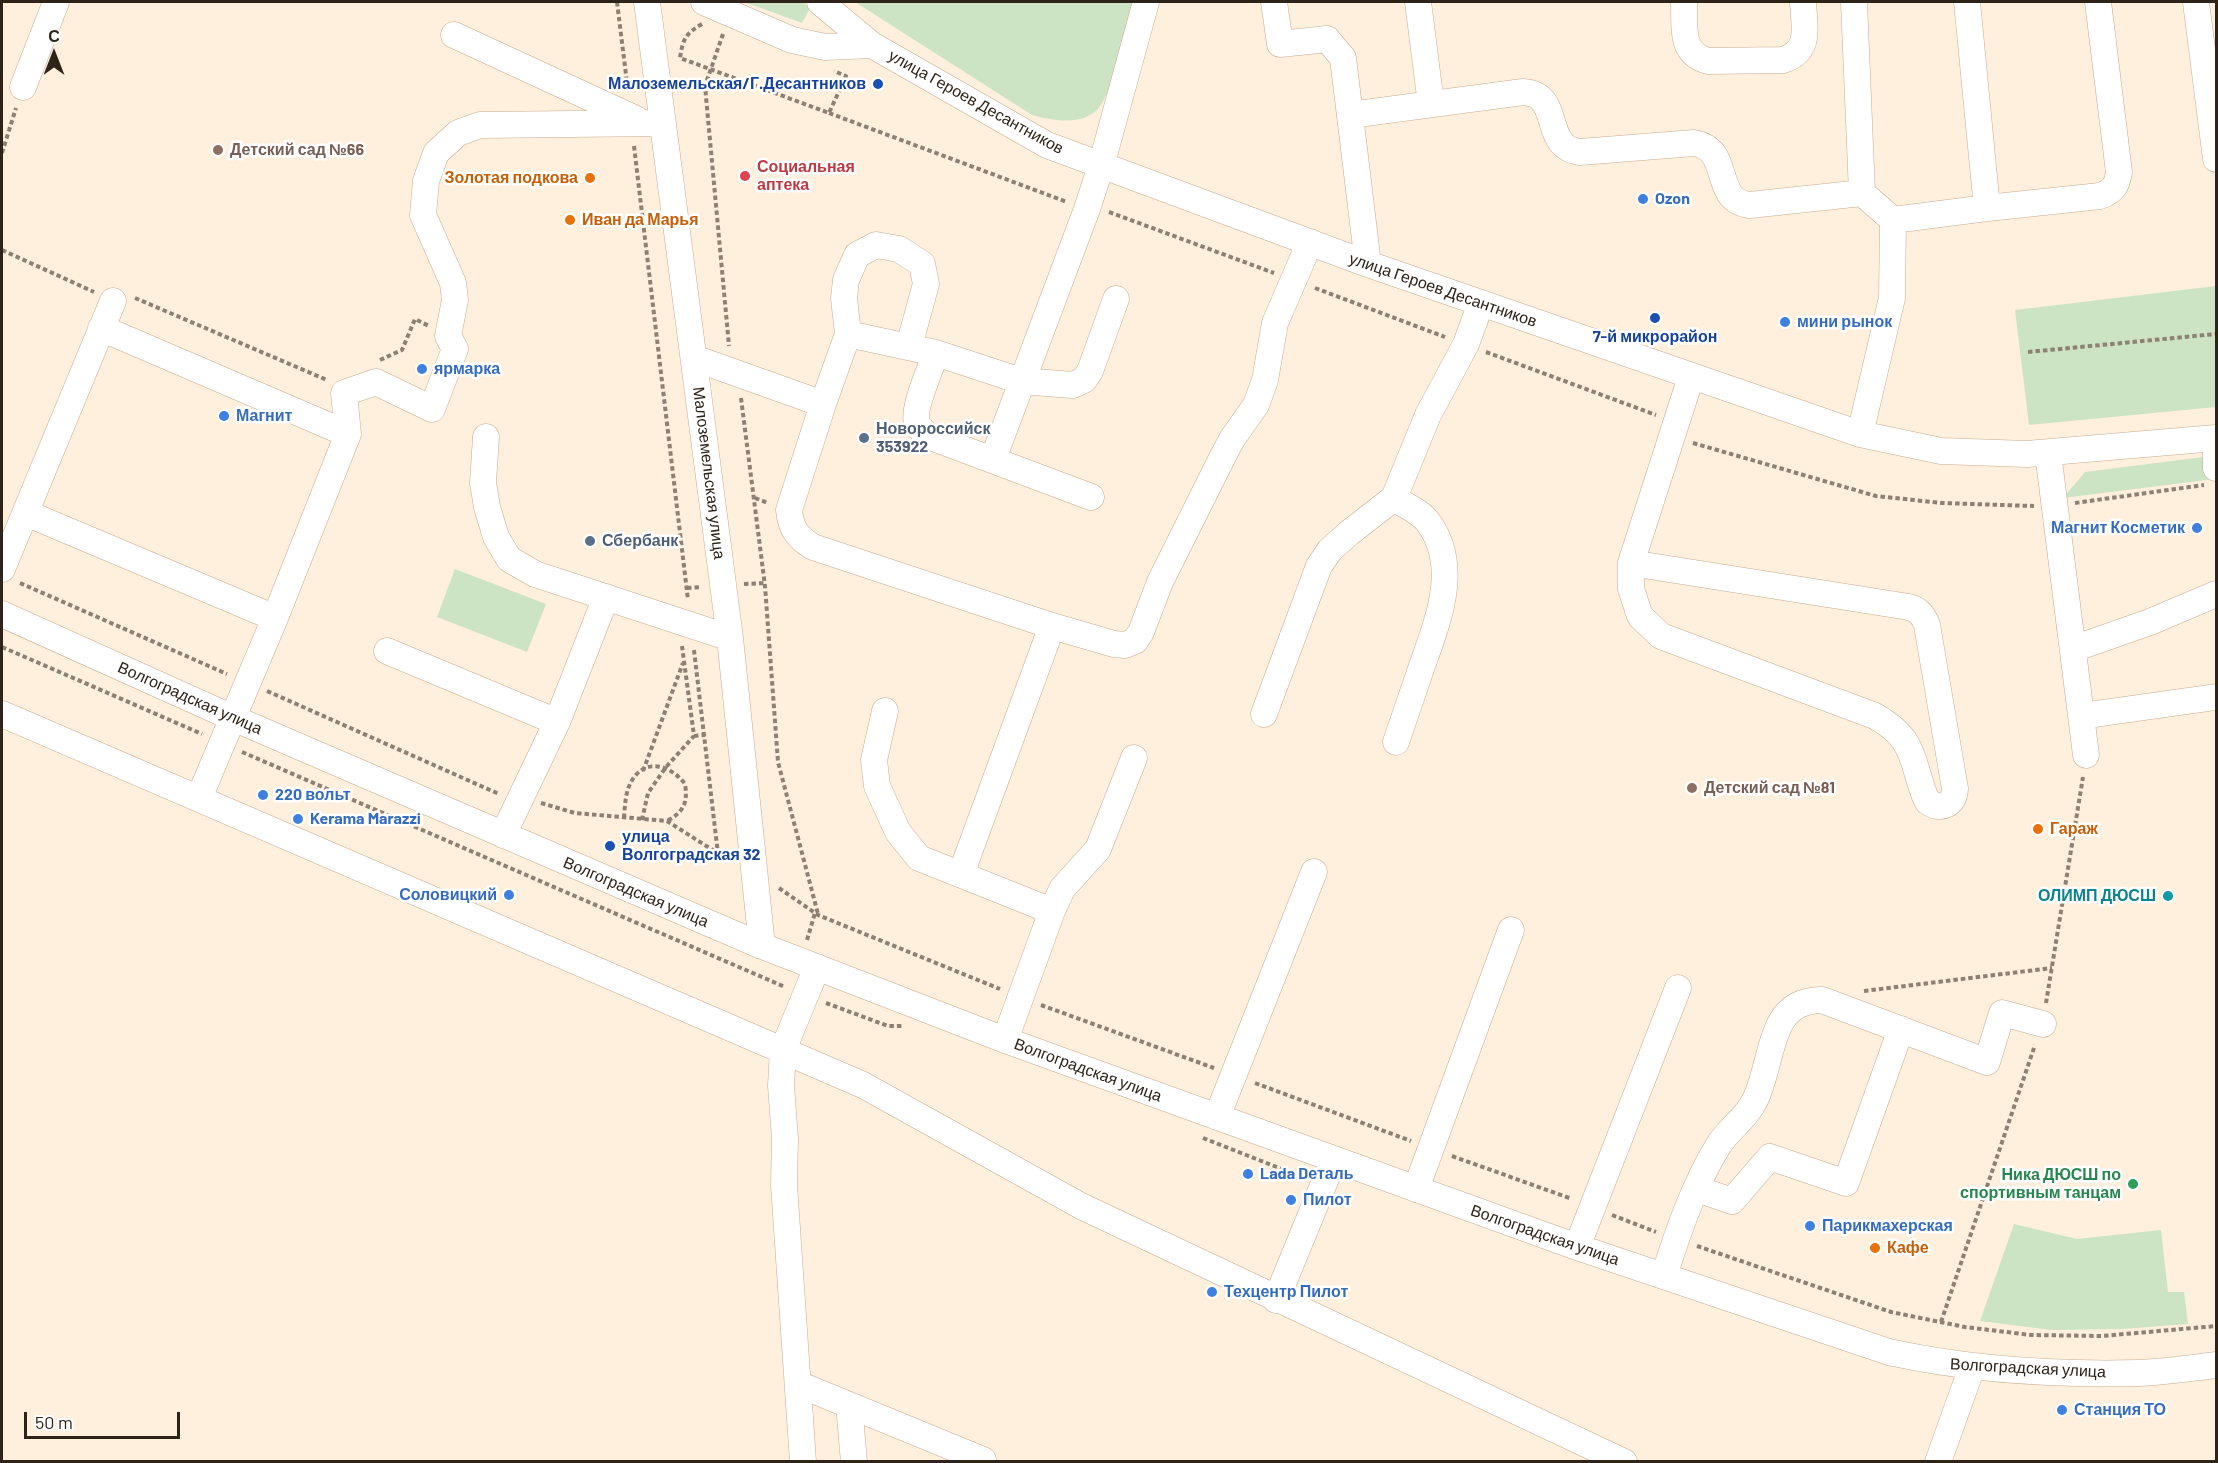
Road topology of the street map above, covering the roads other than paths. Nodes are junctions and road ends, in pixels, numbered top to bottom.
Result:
1 (56, 2) edge
2 (647, 2) edge
3 (820, 2) edge
4 (1146, 2) edge
5 (1274, 2) edge
6 (1418, 2) edge
7 (1684, 2) edge
8 (1803, 2) edge
9 (1854, 2) edge
10 (1967, 2) edge
11 (2098, 2) edge
12 (2196, 2) edge
13 (701, 10) edge
14 (454, 35) dead end
15 (872, 45) junction
16 (23, 87) road end
17 (1431, 104) junction
18 (1350, 115) junction
19 (642, 121) junction
20 (2217, 159) edge
21 (1101, 166) junction
22 (1862, 193) junction
23 (1987, 208) junction
24 (1893, 220) junction
25 (1310, 243) junction
26 (1368, 264) junction
27 (1116, 299) dead end
28 (113, 301) road end
29 (1481, 303) junction
30 (101, 328) junction
31 (848, 334) junction
32 (909, 346) junction
33 (936, 353) junction
34 (694, 358) junction
35 (1691, 377) junction
36 (1021, 381) junction
37 (823, 404) junction
38 (348, 434) junction
39 (1860, 434) junction
40 (486, 437) dead end
41 (2216, 438) edge
42 (2048, 453) junction
43 (993, 459) junction
44 (2213, 476) edge
45 (1091, 496) dead end
46 (1394, 498) junction
47 (26, 513) junction
48 (1631, 563) junction
49 (7, 574) edge
50 (2217, 594) edge
51 (606, 597) junction
52 (2, 614) edge
53 (275, 618) junction
54 (1052, 626) junction
55 (730, 638) junction
56 (2073, 648) junction
57 (387, 651) dead end
58 (2217, 697) edge
59 (885, 711) dead end
60 (2, 714) edge
61 (1264, 714) dead end
62 (2081, 716) junction
63 (233, 718) junction
64 (557, 722) junction
65 (1396, 742) dead end
66 (2086, 755) dead end
67 (1134, 758) dead end
68 (199, 798) junction
69 (504, 836) junction
70 (1314, 872) dead end
71 (961, 874) junction
72 (1052, 910) junction
73 (1512, 930) dead end
74 (762, 946) junction
75 (817, 967) junction
76 (1678, 988) dead end
77 (2043, 1024) dead end
78 (1901, 1029) junction
79 (1005, 1040) junction
80 (783, 1050) junction
81 (1217, 1117) junction
82 (1334, 1159) junction
83 (1416, 1189) junction
84 (1697, 1189) junction
85 (1577, 1247) junction
86 (1664, 1276) junction
87 (1276, 1300) junction
88 (2217, 1365) edge
89 (1972, 1367) junction
90 (798, 1384) junction
91 (849, 1405) junction
92 (803, 1461) edge
93 (854, 1461) edge
94 (984, 1461) edge
95 (1624, 1461) edge
96 (1938, 1461) edge

1 - 16 street
2 - 19 street, Малоземельская улица
3 - 15 street
4 - 21 street
5 - 18 street
6 - 17 street
7 - 8 street
9 - 22 street
10 - 23 street
11 - 23 street
12 - 20 street
13 - 15 street, улица Героев Десантников
14 - 19 street
15 - 21 street, улица Героев Десантников
17 - 18 street
17 - 22 street
18 - 26 street
19 - 34 street, Малоземельская улица
19 - 38 street
21 - 25 street, улица Героев Десантников
21 - 36 street
22 - 24 street
23 - 24 street
24 - 39 street
25 - 26 street, улица Героев Десантников
25 - 54 street
26 - 29 street, улица Героев Десантников
27 - 36 street
28 - 30 street
29 - 35 street, улица Героев Десантников
29 - 46 street
30 - 38 street
30 - 47 street
31 - 32 street
31 - 32 street
31 - 37 street
32 - 33 street
33 - 36 street
33 - 43 street
34 - 37 street
34 - 55 street, Малоземельская улица
35 - 39 street, улица Героев Десантников
35 - 48 street
36 - 43 street
37 - 54 street
38 - 53 street
39 - 42 street, улица Героев Десантников
40 - 51 street
41 - 42 street, улица Героев Десантников
41 - 44 street
42 - 56 street
43 - 45 street
46 - 61 street
46 - 65 street
47 - 49 street
47 - 53 street
48 - 48 street
50 - 56 street
51 - 55 street
51 - 64 street
52 - 63 street, Волгоградская улица
53 - 63 street
54 - 71 street
55 - 74 street, Малоземельская улица
56 - 62 street
57 - 64 street
58 - 62 street
59 - 71 street
60 - 68 street
62 - 66 street
63 - 68 street
63 - 69 street, Волгоградская улица
64 - 69 street
67 - 72 street
68 - 80 street
69 - 74 street, Волгоградская улица
70 - 81 street
71 - 72 street
72 - 79 street
73 - 83 street
74 - 75 street, Волгоградская улица
75 - 79 street, Волгоградская улица
75 - 80 street
76 - 85 street
77 - 78 street
78 - 84 street
78 - 84 street
79 - 81 street, Волгоградская улица
80 - 87 street
80 - 90 street
81 - 82 street, Волгоградская улица
82 - 83 street, Волгоградская улица
82 - 87 street
83 - 85 street, Волгоградская улица
84 - 86 street
85 - 86 street, Волгоградская улица
86 - 89 street, Волгоградская улица
87 - 95 street
88 - 89 street, Волгоградская улица
89 - 96 street
90 - 91 street
90 - 92 street
91 - 93 street
91 - 94 street

